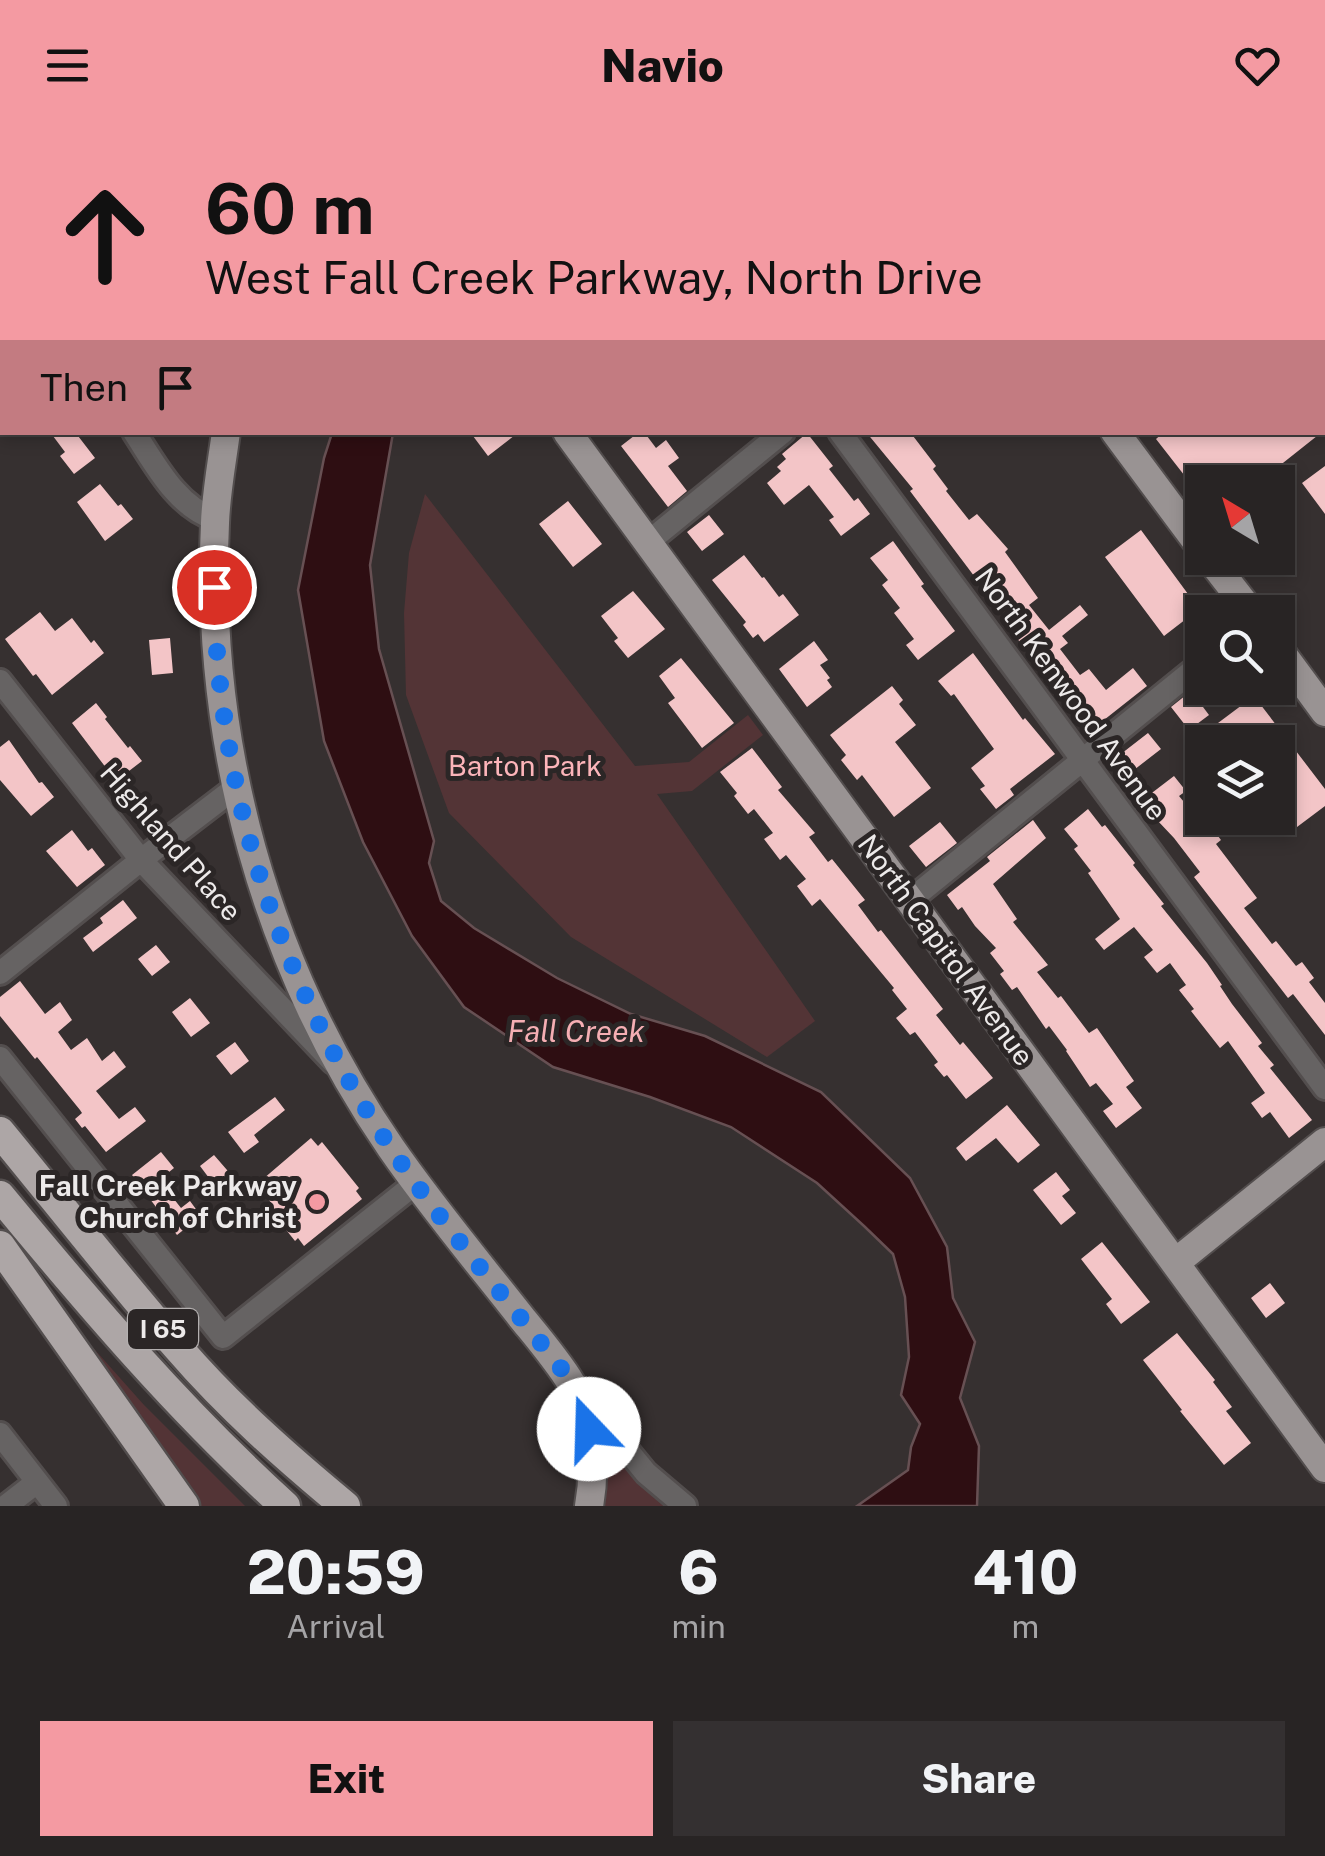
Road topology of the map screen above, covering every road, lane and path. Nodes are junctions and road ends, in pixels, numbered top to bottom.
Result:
1 (136, 435) edge
2 (226, 435) edge
3 (569, 435) edge
4 (779, 435) edge
5 (842, 435) edge
6 (1117, 435) edge
7 (215, 518) junction
8 (1185, 525) edge
9 (647, 542) junction
10 (1222, 575) edge
11 (1238, 595) edge
12 (1295, 671) edge
13 (1185, 676) edge
14 (0, 681) edge
15 (1325, 712) edge
16 (1082, 760) junction
17 (236, 788) junction
18 (140, 860) junction
19 (910, 900) junction
20 (0, 972) edge
21 (0, 1058) edge
22 (348, 1078) junction
23 (1325, 1088) edge
24 (0, 1132) edge
25 (1325, 1142) edge
26 (416, 1183) junction
27 (0, 1196) edge
28 (0, 1246) edge
29 (1175, 1263) junction
30 (567, 1376) junction
31 (0, 1434) edge
32 (1325, 1468) edge
33 (37, 1482) junction
34 (6, 1506) edge
35 (56, 1506) edge
36 (184, 1506) edge
37 (285, 1506) edge
38 (346, 1506) edge
39 (589, 1506) edge
40 (686, 1506) edge

1 - 7 street
2 - 7 main road
3 - 9 main road, North Capitol Avenue
4 - 9 street
5 - 16 street, North Kenwood Avenue
6 - 8 main road
7 - 17 main road
9 - 19 main road, North Capitol Avenue
10 - 11 main road
12 - 15 main road
13 - 16 street
14 - 18 street, Highland Place
16 - 19 street
16 - 23 street, North Kenwood Avenue
17 - 18 street
17 - 22 main road
18 - 20 street
18 - 22 street, Highland Place
19 - 29 main road, North Capitol Avenue
21 - 26 street
22 - 26 main road
24 - 38 highway, I 65
25 - 29 main road
26 - 30 main road
27 - 37 highway, I 65
28 - 36 highway
29 - 32 main road, North Capitol Avenue
30 - 39 main road
30 - 40 street
31 - 33 street
33 - 34 street
33 - 35 street

